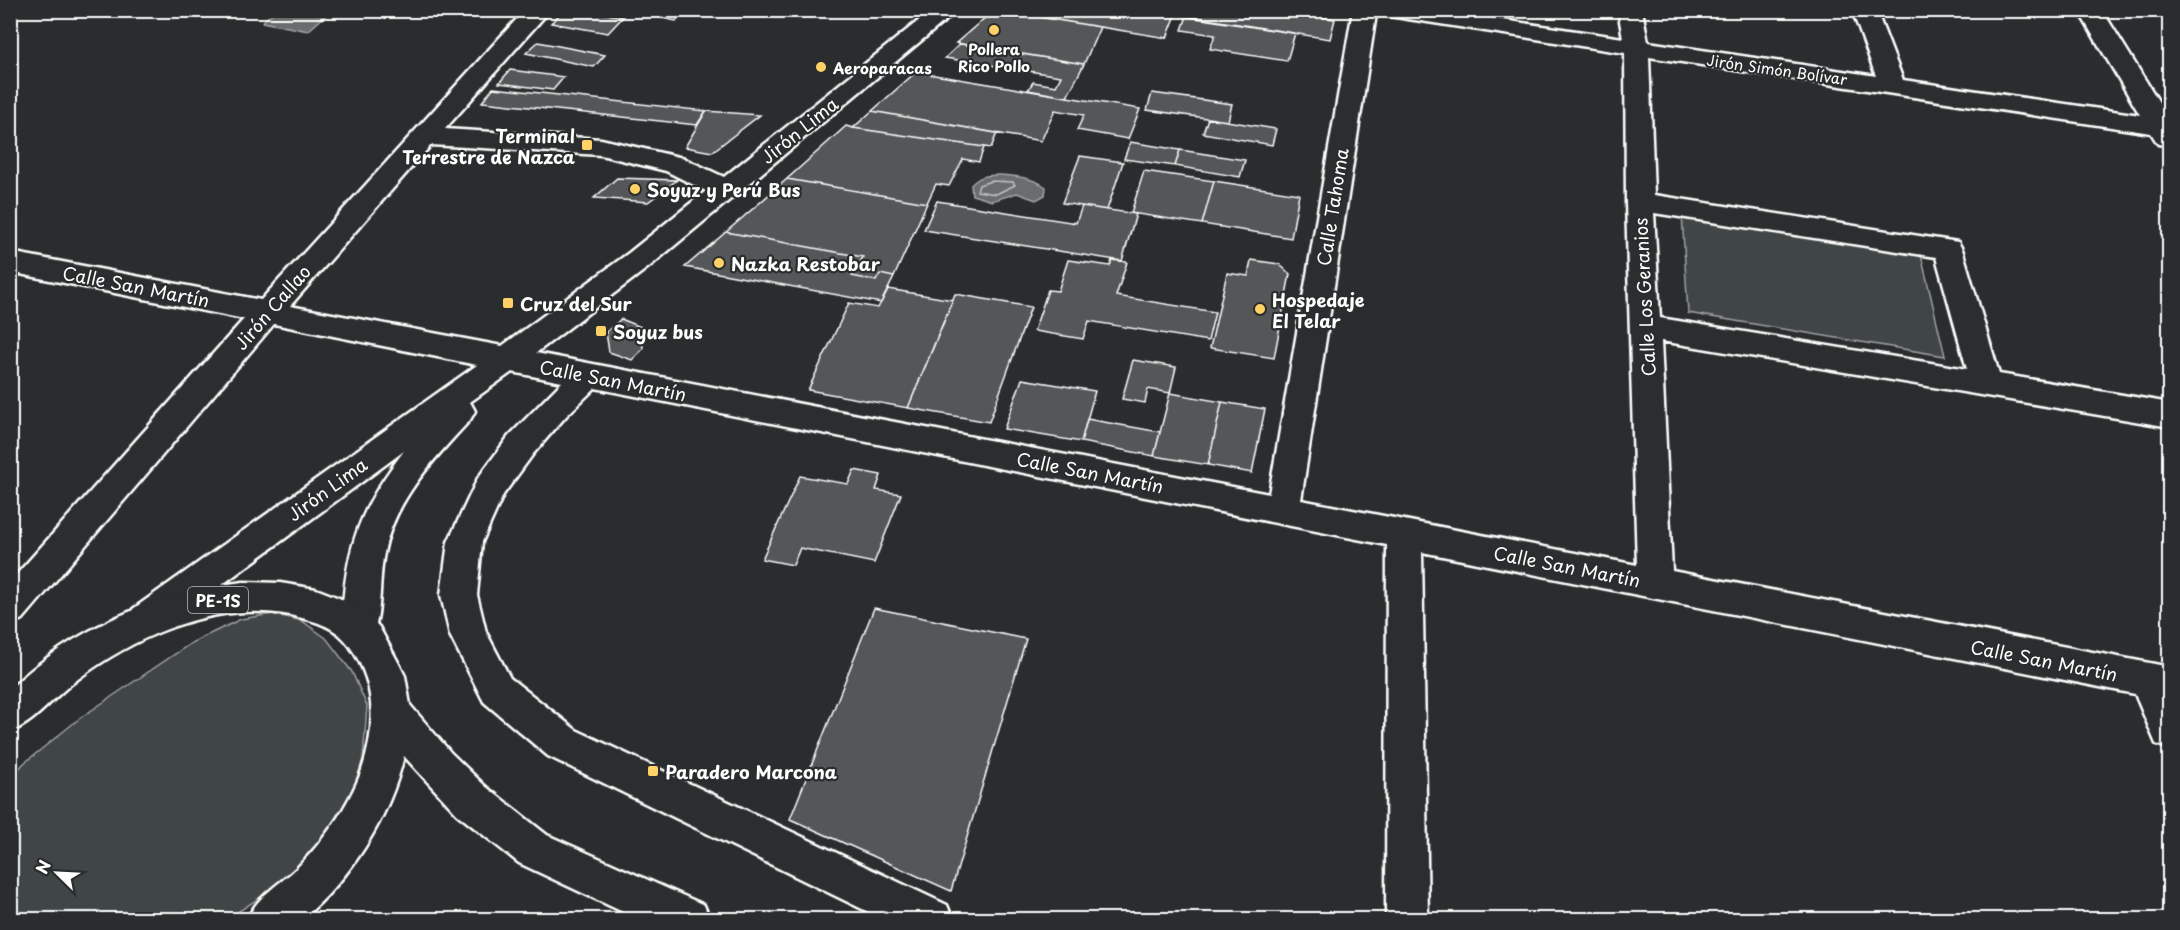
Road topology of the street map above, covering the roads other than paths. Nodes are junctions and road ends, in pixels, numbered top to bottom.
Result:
1 (539, 10) edge
2 (947, 10) edge
3 (1365, 10) edge
4 (1385, 10) edge
5 (1630, 10) edge
6 (1863, 10) edge
7 (2090, 10) edge
8 (1637, 48) junction
9 (1892, 85) junction
10 (2166, 132) edge
11 (424, 136) junction
12 (726, 189) junction
13 (1640, 202) junction
14 (10, 262) edge
15 (267, 312) junction
16 (1646, 327) junction
17 (507, 359) junction
18 (588, 376) junction
19 (1986, 386) junction
20 (2169, 415) edge
21 (1283, 510) junction
22 (1404, 534) junction
23 (1655, 583) junction
24 (10, 608) edge
25 (146, 620) junction
26 (358, 628) junction
27 (2159, 682) edge
28 (393, 713) junction
29 (10, 716) edge
30 (2169, 731) edge
31 (268, 920) edge
32 (689, 920) edge
33 (932, 920) edge
34 (1407, 920) edge

1 - 11 main road, Jirón Callao
2 - 12 main road, Jirón Lima
3 - 21 main road, Calle Tahoma
4 - 8 main road, Jirón Simón Bolívar
5 - 8 main road, Calle Los Geranios
6 - 9 main road
7 - 10 main road
8 - 9 main road, Jirón Simón Bolívar
8 - 13 main road, Calle Los Geranios
9 - 10 main road, Jirón Simón Bolívar
11 - 12 main road
11 - 15 main road, Jirón Callao
12 - 17 main road, Jirón Lima
13 - 16 main road, Calle Los Geranios
13 - 19 main road
14 - 15 main road, Calle San Martín
15 - 17 main road, Calle San Martín
15 - 24 main road, Jirón Callao
16 - 19 main road
16 - 23 main road, Calle Los Geranios
17 - 18 main road, Calle San Martín
17 - 25 main road, Jirón Lima
17 - 26 main road, Jirón Lima
18 - 21 main road, Calle San Martín
18 - 33 main road
19 - 20 main road
21 - 22 main road, Calle San Martín
22 - 23 main road, Calle San Martín
22 - 34 main road
23 - 27 main road, Calle San Martín
25 - 26 main road, PE-1S
25 - 29 main road, PE-1S
26 - 28 main road, PE-1S
27 - 30 main road
28 - 31 main road, PE-1S
28 - 32 main road, PE-1S

